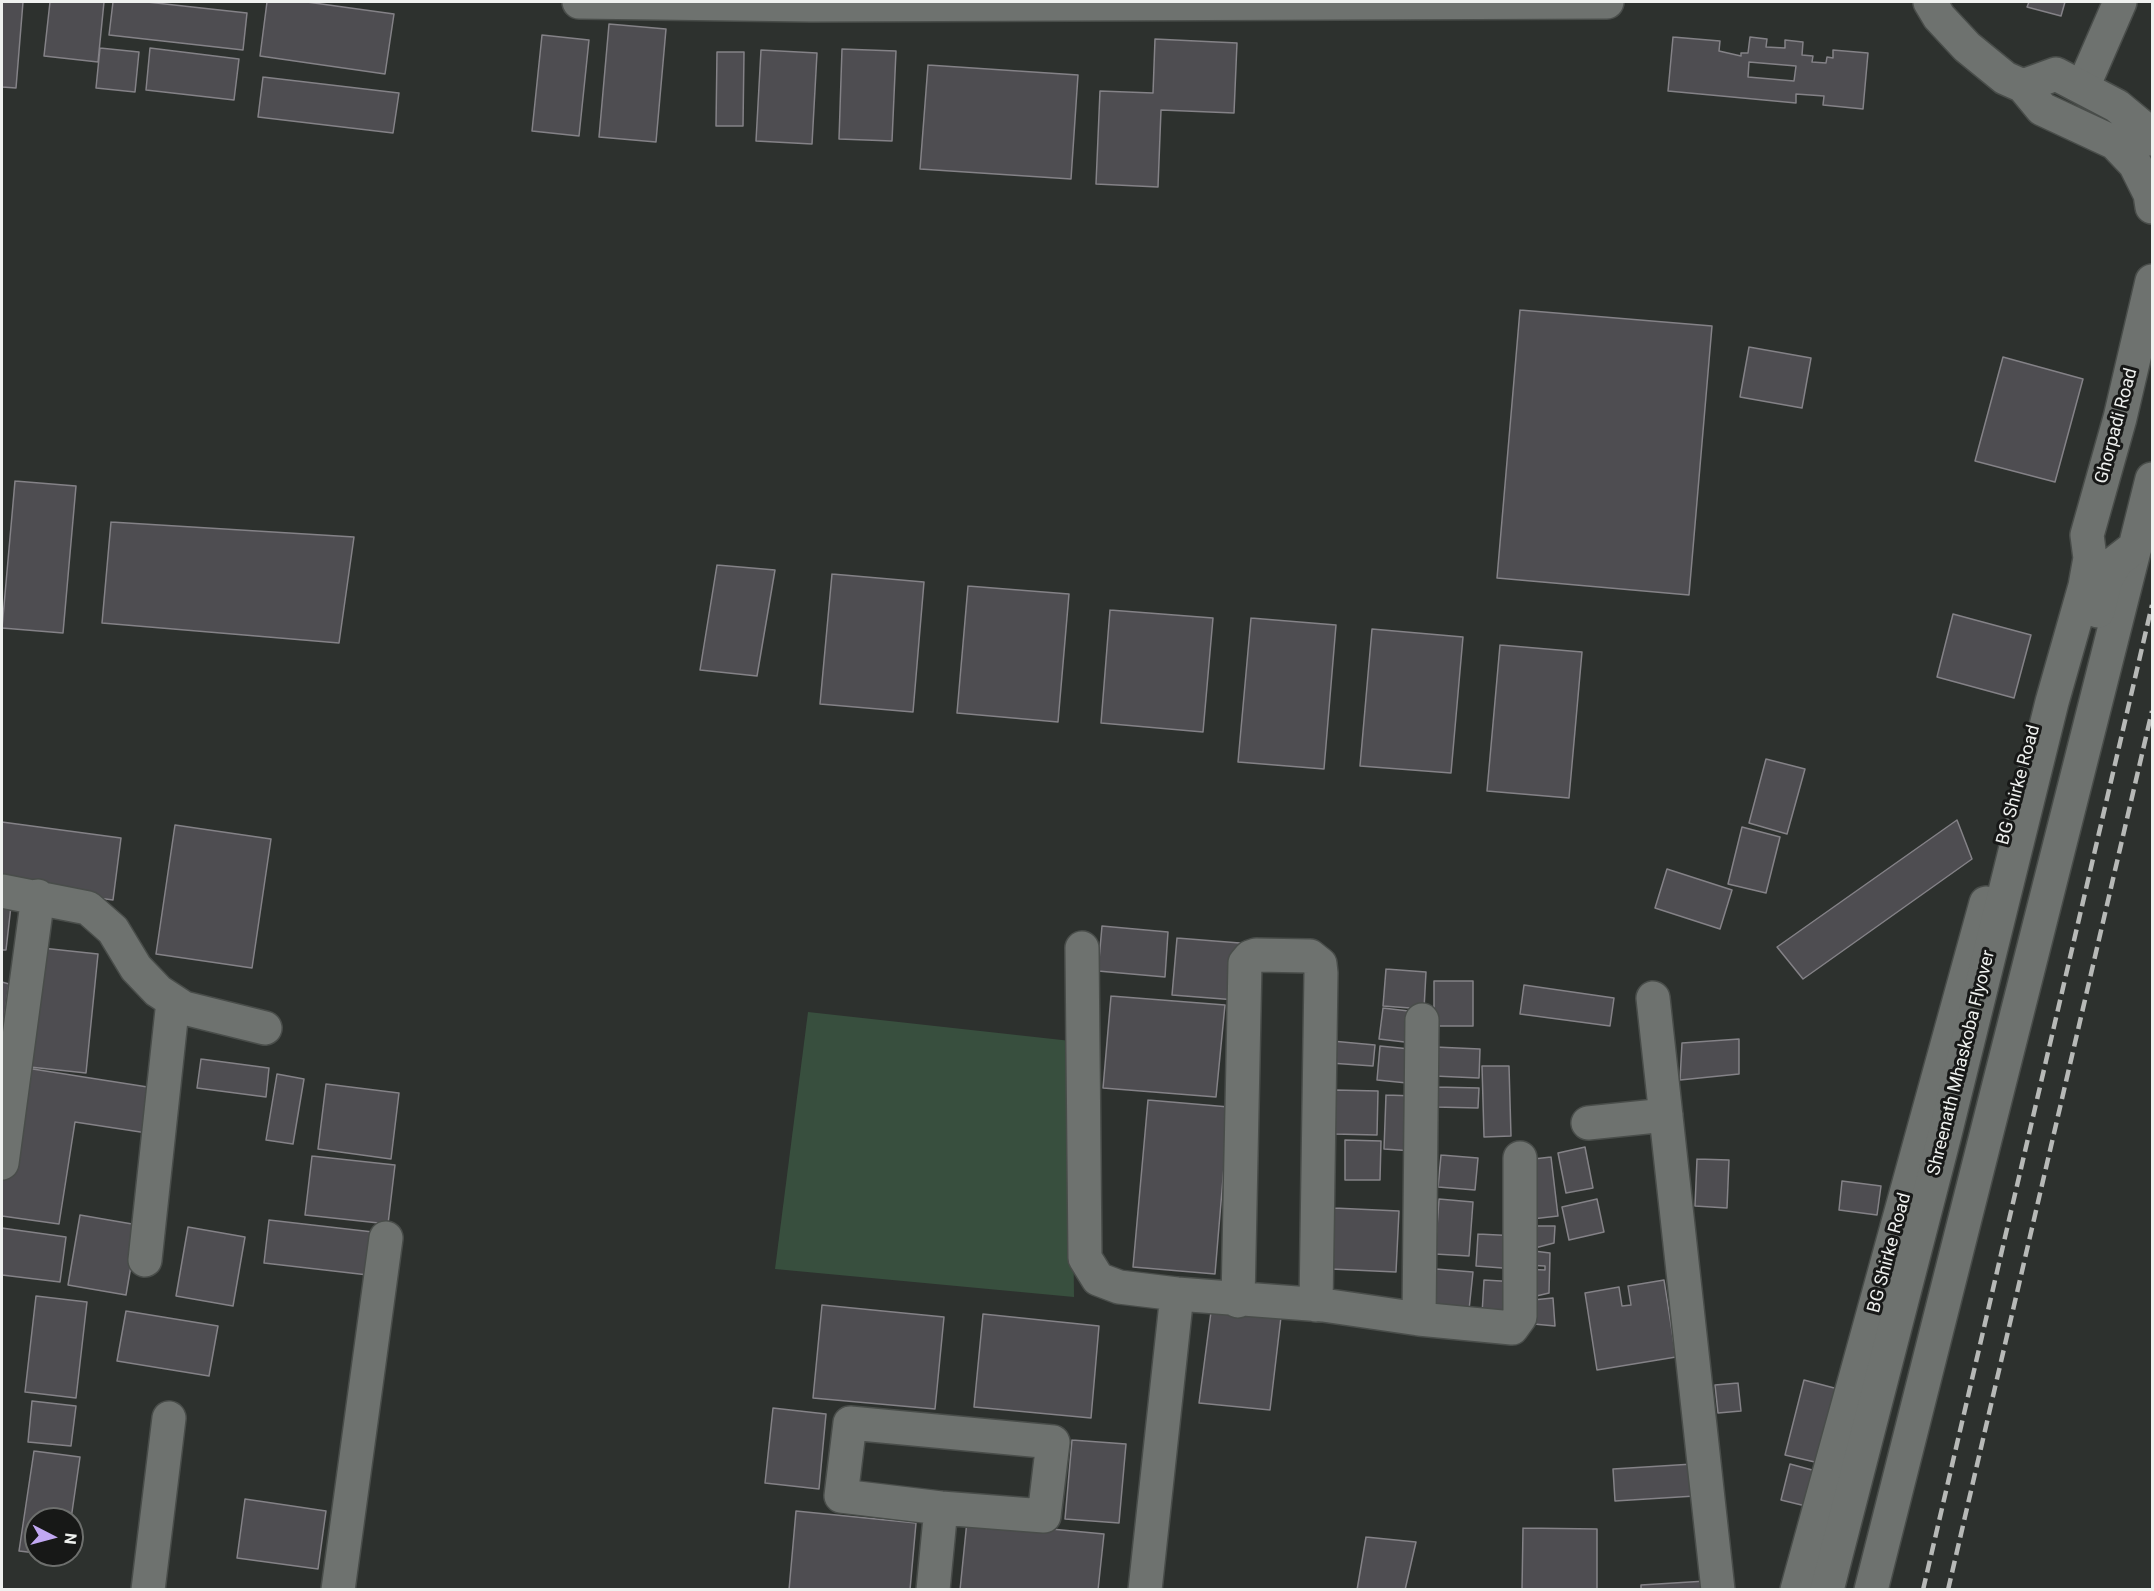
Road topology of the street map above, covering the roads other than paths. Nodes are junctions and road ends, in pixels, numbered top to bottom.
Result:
1 (586, 2) edge
2 (1187, 2) edge
3 (1607, 2) edge
4 (1930, 2) edge
5 (2120, 2) edge
6 (906, 3) edge
7 (1241, 3) edge
8 (1300, 3) edge
9 (1370, 3) edge
10 (2023, 86) junction
11 (2083, 87) junction
12 (2152, 139) edge
13 (2152, 198) edge
14 (2152, 281) edge
15 (2152, 479) edge
16 (2087, 535) junction
17 (2135, 547) junction
18 (2096, 583) junction
19 (2, 891) edge
20 (38, 896) junction
21 (1082, 948) dead end
22 (14, 972) edge
23 (1653, 998) dead end
24 (173, 1001) junction
25 (1422, 1020) dead end
26 (266, 1028) dead end
27 (1666, 1115) junction
28 (1588, 1123) dead end
29 (1520, 1158) dead end
30 (2, 1163) edge
31 (386, 1238) dead end
32 (145, 1260) dead end
33 (1177, 1294) junction
34 (1238, 1301) junction
35 (1316, 1305) junction
36 (1419, 1319) junction
37 (169, 1418) dead end
38 (941, 1508) junction
39 (148, 1590) edge
40 (338, 1590) edge
41 (933, 1590) edge
42 (1145, 1590) edge
43 (1718, 1590) edge
44 (1797, 1590) edge
45 (1827, 1590) edge
46 (1848, 1590) edge
47 (1871, 1590) edge

1 - 6 street
2 - 6 street
2 - 7 street
3 - 9 street
4 - 10 street
5 - 11 street
7 - 8 street
8 - 9 street
10 - 11 street
10 - 13 street
11 - 12 street
14 - 16 street, Ghorpadi Road
15 - 17 street
16 - 18 street, Shreenath Mhaskoba Flyover
16 - 44 street, BG Shirke Road
17 - 18 street, Shreenath Mhaskoba Flyover
17 - 47 street
18 - 45 street, Shreenath Mhaskoba Flyover
18 - 46 street, Shreenath Mhaskoba Flyover
19 - 20 street
20 - 22 street
20 - 24 street
21 - 33 street
22 - 30 street
23 - 27 street
24 - 26 street
24 - 32 street
25 - 36 street
27 - 28 street
27 - 43 street
29 - 36 street
31 - 40 street
33 - 34 street
33 - 42 street
34 - 35 street
34 - 35 street
35 - 36 street
37 - 39 street
38 - 38 street
38 - 41 street

